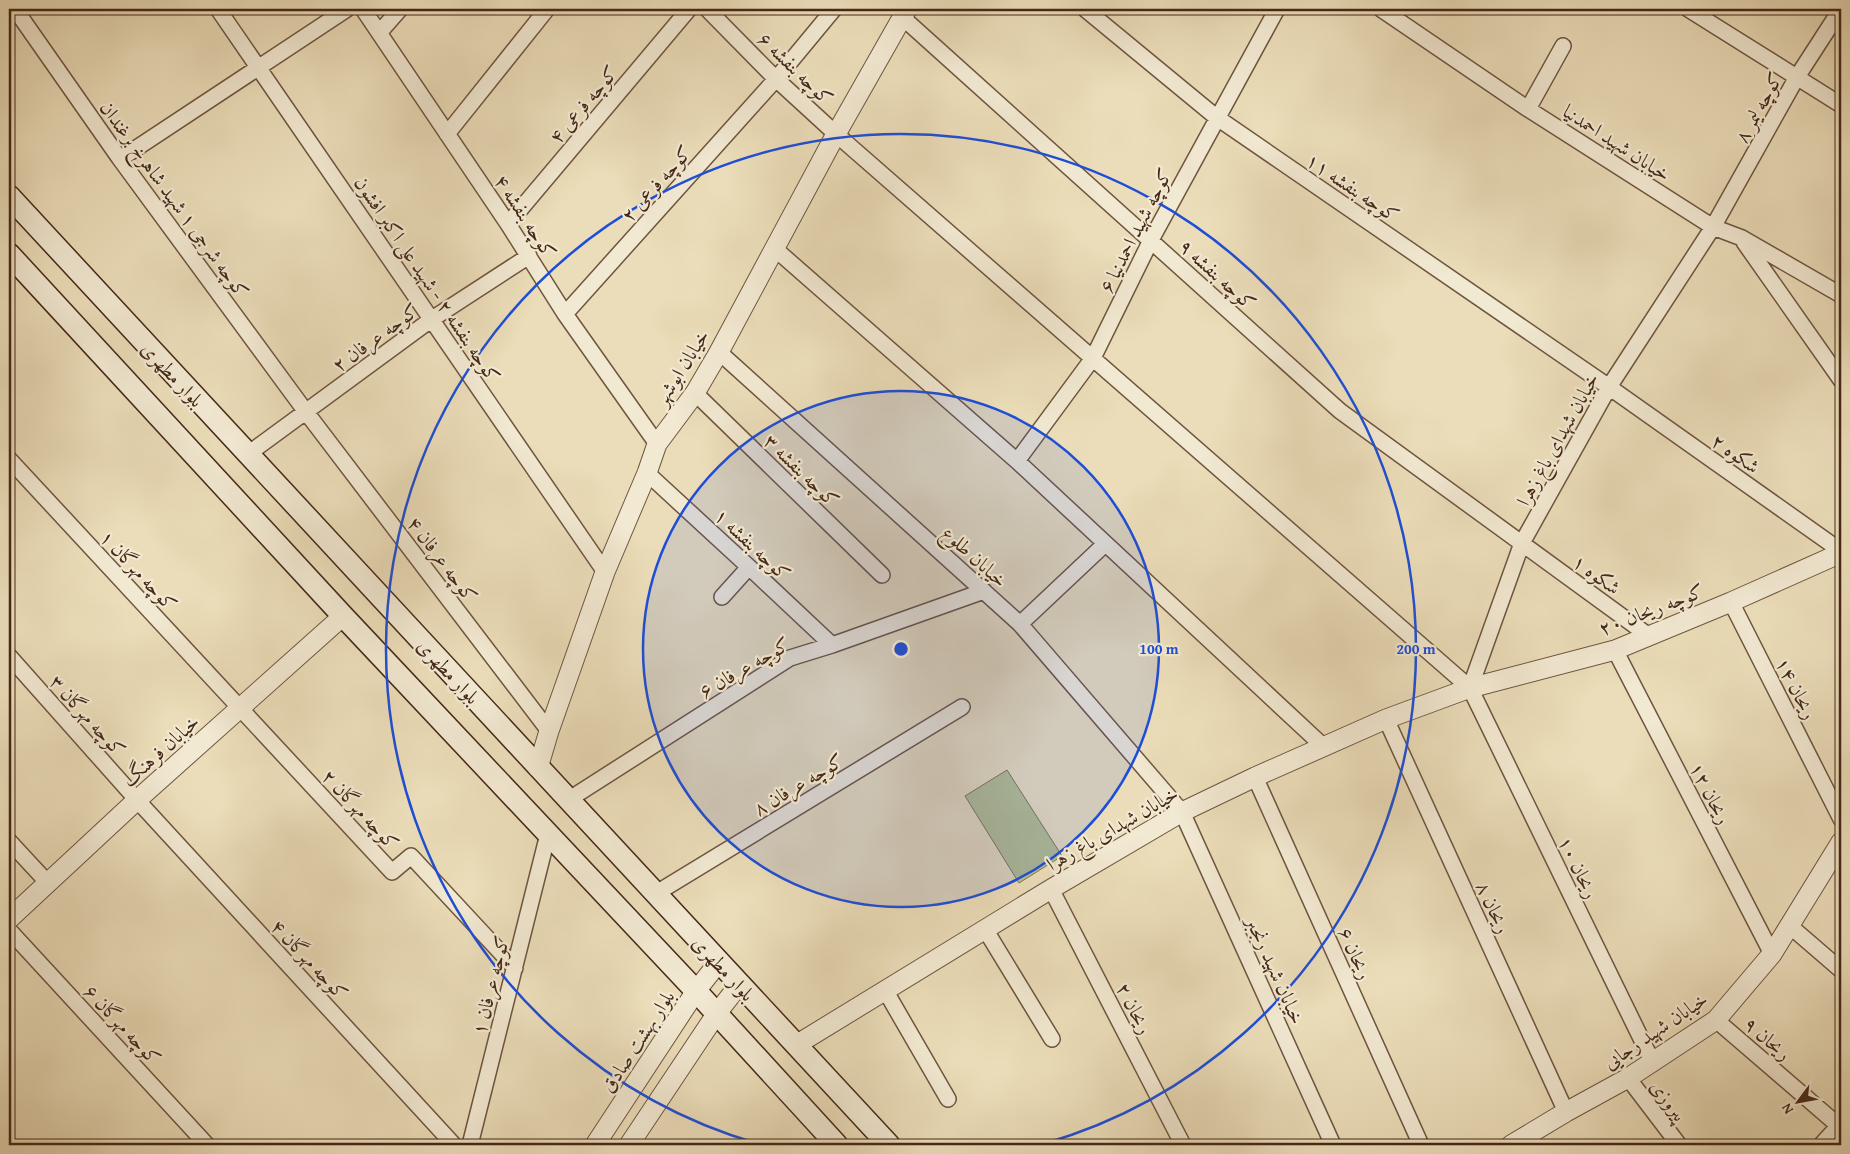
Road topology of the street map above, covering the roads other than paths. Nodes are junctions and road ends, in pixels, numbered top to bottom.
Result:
1 (15, 9) edge
2 (218, 9) edge
3 (347, 9) edge
4 (363, 9) edge
5 (400, 9) edge
6 (547, 9) edge
7 (689, 9) edge
8 (707, 9) edge
9 (834, 9) edge
10 (1084, 9) edge
11 (1277, 9) edge
12 (1381, 9) edge
13 (1688, 9) edge
14 (1840, 9) edge
15 (904, 13) edge
16 (379, 33) junction
17 (1563, 46) dead end
18 (259, 66) junction
19 (1797, 77) junction
20 (776, 78) junction
21 (1841, 105) edge
22 (1528, 109) junction
23 (1216, 117) junction
24 (447, 134) junction
25 (836, 134) junction
26 (120, 159) junction
27 (9, 196) edge
28 (508, 224) junction
29 (1713, 228) junction
30 (1742, 238) junction
31 (1151, 240) junction
32 (774, 248) junction
33 (9, 254) edge
34 (529, 256) junction
35 (1841, 295) edge
36 (565, 314) junction
37 (432, 319) junction
38 (719, 352) junction
39 (1093, 358) junction
40 (1841, 380) edge
41 (1609, 387) junction
42 (695, 393) junction
43 (306, 412) junction
44 (657, 444) junction
45 (248, 454) junction
46 (9, 459) edge
47 (1017, 462) junction
48 (647, 473) junction
49 (1522, 543) junction
50 (1105, 544) junction
51 (1841, 552) edge
52 (749, 566) junction
53 (604, 572) junction
54 (882, 575) dead end
55 (984, 591) junction
56 (722, 597) dead end
57 (1731, 602) junction
58 (342, 616) junction
59 (1020, 624) junction
60 (1649, 636) junction
61 (832, 645) junction
62 (1615, 650) junction
63 (9, 656) edge
64 (1470, 688) junction
65 (962, 707) dead end
66 (240, 708) junction
67 (1386, 719) junction
68 (549, 731) junction
69 (1323, 746) junction
70 (538, 768) junction
71 (1255, 777) junction
72 (138, 800) junction
73 (568, 800) junction
74 (1182, 812) junction
75 (1841, 819) edge
76 (548, 834) junction
77 (9, 841) edge
78 (1841, 842) edge
79 (47, 882) junction
80 (1051, 889) junction
81 (656, 894) junction
82 (9, 919) edge
83 (1790, 926) junction
84 (985, 929) junction
85 (9, 930) edge
86 (1772, 954) junction
87 (718, 963) junction
88 (514, 968) junction
89 (1841, 970) edge
90 (739, 985) junction
91 (884, 990) junction
92 (696, 991) junction
93 (717, 1014) junction
94 (1716, 1020) junction
95 (1052, 1040) dead end
96 (796, 1045) junction
97 (1653, 1063) junction
98 (1628, 1078) junction
99 (948, 1098) dead end
100 (1566, 1112) junction
101 (1840, 1125) edge
102 (207, 1145) edge
103 (454, 1145) edge
104 (470, 1145) edge
105 (595, 1145) edge
106 (629, 1145) edge
107 (837, 1145) edge
108 (889, 1145) edge
109 (1183, 1145) edge
110 (1334, 1145) edge
111 (1421, 1145) edge
112 (1511, 1145) edge
113 (1679, 1145) edge
114 (1822, 1145) edge

1 - 26 street, کوچه شرجی ۱ شهید شاهرخ برغندان
2 - 18 street, کوچه بنفشه ۲ - شهید علی اکبر افشون
3 - 18 street
4 - 16 street, کوچه بنفشه ۴
5 - 16 street
6 - 24 street
7 - 28 street, کوچه فرعی ۴
8 - 20 street, کوچه بنفشه ۶
9 - 20 street, کوچه فرعی ۲
10 - 23 street, کوچه بنفشه ۱۱
11 - 23 street, کوچه شهید احمدنیا ۶
12 - 22 street, خیابان شهید احمدنیا
13 - 19 street
14 - 19 street, کوچه لیمر ۸
15 - 25 street, خیابان ابوشهر
15 - 31 street, کوچه بنفشه ۹
16 - 24 street, کوچه بنفشه ۴
17 - 22 street
18 - 26 street
18 - 37 street, کوچه بنفشه ۲ - شهید علی اکبر افشون
19 - 21 street
19 - 29 street, کوچه لیمر ۸
20 - 25 street, کوچه بنفشه ۶
20 - 36 street, کوچه فرعی ۲
22 - 29 street, خیابان شهید احمدنیا
23 - 31 street, کوچه شهید احمدنیا ۶
23 - 41 street, کوچه بنفشه ۱۱
24 - 28 street, کوچه بنفشه ۴
25 - 32 street, خیابان ابوشهر
25 - 39 street, کوچه بنفشه ۶
26 - 43 street, کوچه شرجی ۱ شهید شاهرخ برغندان
27 - 45 main road, بلوار مطهری
28 - 34 street, کوچه بنفشه ۴
29 - 30 street, خیابان شهید احمدنیا
29 - 41 street, خیابان شهدای باغ زهرا
30 - 35 street, خیابان شهید احمدنیا
30 - 40 street
31 - 39 street, کوچه شهید احمدنیا ۶
31 - 49 street, کوچه بنفشه ۹
32 - 38 street, خیابان ابوشهر
32 - 47 street
33 - 58 main road, بلوار مطهری
34 - 36 street, کوچه بنفشه ۴
34 - 37 street, کوچه عرفان ۲
36 - 44 street, کوچه بنفشه ۴
37 - 43 street, کوچه عرفان ۲
37 - 53 street, کوچه بنفشه ۲ - شهید علی اکبر افشون
38 - 42 street, خیابان ابوشهر
38 - 55 street, خیابان طلوع
39 - 47 street, کوچه شهید احمدنیا ۶
39 - 64 street, کوچه بنفشه ۶
41 - 49 street, خیابان شهدای باغ زهرا
41 - 51 street, شکوه ۲
42 - 44 street, خیابان ابوشهر
42 - 54 street, کوچه بنفشه ۳
43 - 45 street, کوچه عرفان ۲
43 - 68 street, کوچه عرفان ۴
44 - 48 street, خیابان ابوشهر
45 - 70 main road, بلوار مطهری
46 - 66 street, کوچه مهرگان ۱
47 - 50 street
48 - 52 street, کوچه بنفشه ۱
48 - 53 street, خیابان ابوشهر
49 - 60 street, شکوه ۱
49 - 64 street, خیابان شهدای باغ زهرا
50 - 59 street
50 - 69 street
51 - 57 street, کوچه ریحان ۲۰
52 - 56 street
52 - 61 street, کوچه بنفشه ۱
53 - 68 street, خیابان ابوشهر
55 - 59 street, خیابان طلوع
55 - 61 street, کوچه عرفان ۶
57 - 60 street, کوچه ریحان ۲۰
57 - 75 street, ریحان ۱۴
58 - 66 street, خیابان فرهنگ
58 - 76 main road, بلوار مطهری
59 - 74 street, خیابان طلوع
60 - 62 street, کوچه ریحان ۲۰
61 - 73 street, کوچه عرفان ۶
62 - 64 street, کوچه ریحان ۲۰
62 - 86 street, ریحان ۱۲
63 - 72 street, کوچه مهرگان ۳
64 - 67 street, خیابان شهدای باغ‌ زهرا
64 - 97 street, ریحان ۱۰
65 - 81 street, کوچه عرفان ۸
66 - 72 street, خیابان فرهنگ
66 - 88 street, کوچه مهرگان ۲
67 - 69 street, خیابان شهدای باغ‌ زهرا
67 - 100 street, ریحان ۸
68 - 70 street, خیابان ابوشهر
69 - 71 street, خیابان شهدای باغ‌ زهرا
70 - 73 main road, بلوار مطهری
71 - 74 street, خیابان شهدای باغ‌ زهرا
71 - 111 street, ریحان ۶
72 - 79 street, خیابان فرهنگ
72 - 103 street, کوچه مهرگان ۴
73 - 81 main road, بلوار مطهری
74 - 80 street, خیابان شهدای باغ‌ زهرا
74 - 110 street, خیابان شهید رنجبر
76 - 88 street, کوچه عرفان ۱
76 - 92 main road, بلوار مطهری
77 - 79 street
78 - 83 street, خیابان شهید رجایی
79 - 82 street, خیابان فرهنگ
80 - 84 street, خیابان شهدای باغ‌ زهرا
80 - 109 street, ریحان ۲
81 - 87 main road, بلوار مطهری
83 - 86 street, خیابان شهید رجایی
83 - 89 street
84 - 91 street, خیابان شهدای باغ‌ زهرا
84 - 95 street
85 - 102 street, کوچه مهرگان ۶
86 - 94 street, خیابان شهید رجایی
87 - 90 main road, بلوار مطهری
87 - 92 street, بلوار بهشت صادق
88 - 104 street, کوچه عرفان ۱
90 - 93 street
90 - 96 main road, بلوار مطهری
91 - 96 street, خیابان شهدای باغ‌ زهرا
91 - 99 street
92 - 93 main road, بلوار مطهری
92 - 105 street, بلوار بهشت صادق
93 - 106 street
93 - 107 main road, بلوار مطهری
94 - 97 street, خیابان شهید رجایی
94 - 101 street, ریحان ۹
96 - 108 main road, بلوار مطهری
97 - 98 street, خیابان شهید رجایی
98 - 100 street, خیابان شهید رجایی
98 - 113 street, پیروزی
100 - 112 street, خیابان شهید رجایی
101 - 114 street

